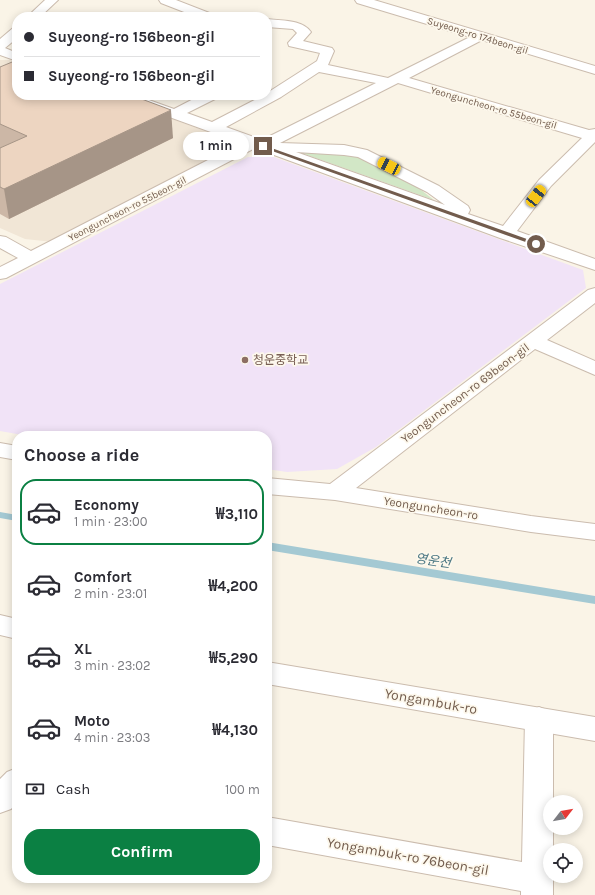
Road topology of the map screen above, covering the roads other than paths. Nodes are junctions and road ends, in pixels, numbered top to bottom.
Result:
1 (52, 0) edge
2 (165, 0) edge
3 (361, 0) edge
4 (39, 12) edge
5 (195, 12) edge
6 (272, 24) edge
7 (12, 35) edge
8 (481, 36) junction
9 (0, 46) edge
10 (0, 51) edge
11 (12, 55) edge
12 (317, 67) junction
13 (595, 70) edge
14 (392, 80) junction
15 (272, 96) edge
16 (136, 100) edge
17 (202, 100) edge
18 (265, 100) edge
19 (175, 114) junction
20 (213, 128) junction
21 (594, 135) edge
22 (258, 144) junction
23 (480, 224) junction
24 (506, 234) junction
25 (0, 242) edge
26 (31, 258) junction
27 (595, 265) edge
28 (0, 274) edge
29 (595, 294) edge
30 (533, 341) junction
31 (595, 369) edge
32 (0, 450) edge
33 (12, 452) edge
34 (272, 486) edge
35 (335, 492) junction
36 (595, 532) edge
37 (0, 626) edge
38 (12, 628) edge
39 (272, 674) edge
40 (539, 719) junction
41 (595, 729) edge
42 (273, 832) edge
43 (537, 887) edge

1 - 4 street
2 - 5 street
3 - 8 street, Suyeong-ro 174beon-gil
6 - 12 street
7 - 9 street
8 - 13 street, Suyeong-ro 174beon-gil
8 - 14 street, Yeonguncheon-ro 55beon-gil
10 - 11 street
12 - 14 street
12 - 15 street
14 - 21 street, Yeonguncheon-ro 55beon-gil
14 - 22 street, Yeonguncheon-ro 55beon-gil
16 - 19 street
17 - 19 street
18 - 20 street
19 - 20 street
20 - 22 street
21 - 24 street
22 - 23 street
22 - 23 street
22 - 26 street, Yeonguncheon-ro 55beon-gil
23 - 24 street
24 - 27 street
25 - 26 street
26 - 28 street, Yeonguncheon-ro 55beon-gil
29 - 30 street, Yeonguncheon-ro 69beon-gil
30 - 31 street
30 - 35 street, Yeonguncheon-ro 69beon-gil
32 - 33 street
34 - 35 street, Yeonguncheon-ro
35 - 36 street, Yeonguncheon-ro
37 - 38 street
39 - 40 street, Yongambuk-ro
40 - 41 street, Yongambuk-ro
40 - 43 street, Yongambuk-ro 76beon-gil
42 - 43 street, Yongambuk-ro 76beon-gil

